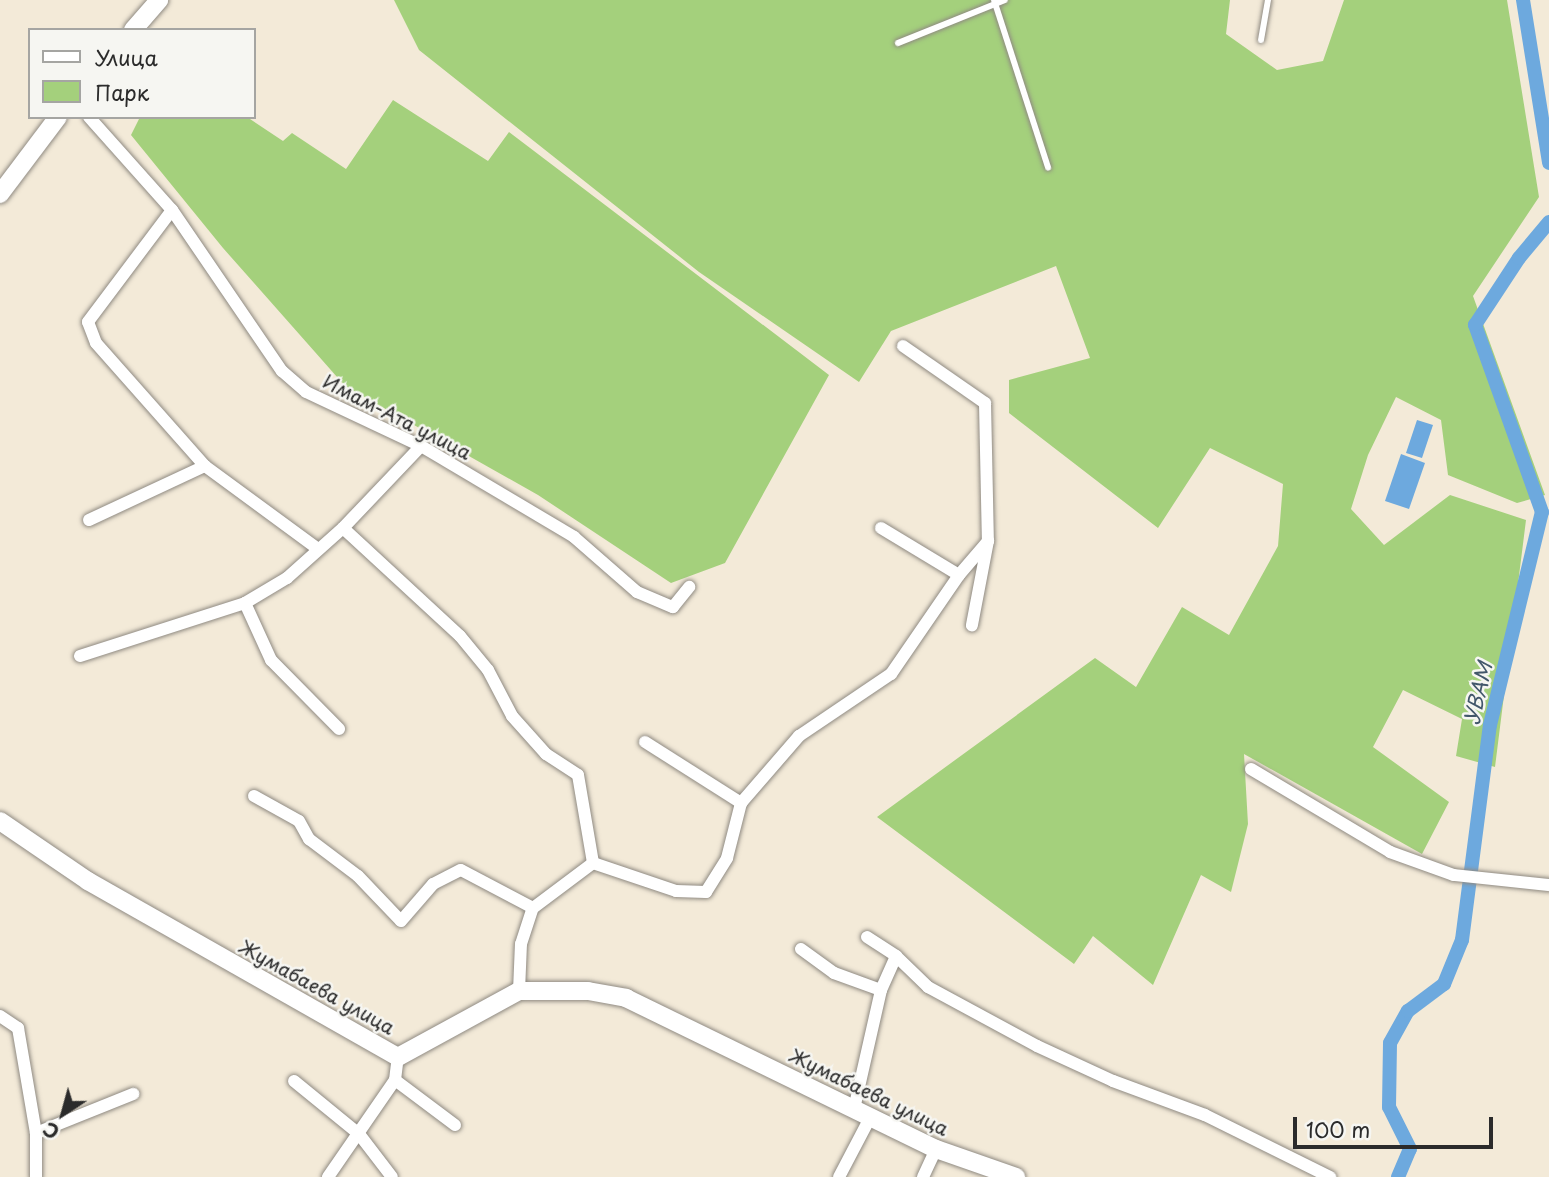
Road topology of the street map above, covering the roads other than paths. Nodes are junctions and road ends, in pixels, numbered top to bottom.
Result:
1 (159, 0) edge
2 (1005, 0) edge
3 (1268, 0) edge
4 (994, 2) edge
5 (135, 28) edge
6 (1261, 40) dead end
7 (898, 43) dead end
8 (56, 119) edge
9 (91, 119) edge
10 (1048, 167) dead end
11 (0, 194) edge
12 (172, 210) junction
13 (903, 346) dead end
14 (421, 446) junction
15 (205, 466) junction
16 (89, 520) dead end
17 (343, 528) junction
18 (881, 528) dead end
19 (988, 541) junction
20 (318, 549) junction
21 (959, 575) junction
22 (689, 587) dead end
23 (245, 603) junction
24 (972, 625) dead end
25 (80, 656) dead end
26 (339, 729) dead end
27 (645, 742) dead end
28 (1251, 769) dead end
29 (254, 796) dead end
30 (741, 803) junction
31 (0, 821) edge
32 (593, 863) junction
33 (1549, 885) edge
34 (533, 908) junction
35 (867, 937) dead end
36 (801, 949) dead end
37 (896, 956) junction
38 (881, 990) junction
39 (519, 991) junction
40 (0, 1016) edge
41 (398, 1057) junction
42 (395, 1080) junction
43 (294, 1082) dead end
44 (133, 1094) dead end
45 (854, 1109) junction
46 (871, 1116) junction
47 (454, 1125) dead end
48 (36, 1133) junction
49 (359, 1134) junction
50 (936, 1149) junction
51 (36, 1177) edge
52 (328, 1177) edge
53 (392, 1177) edge
54 (839, 1177) edge
55 (923, 1177) edge
56 (1016, 1177) edge
57 (1330, 1177) edge

1 - 5 street
2 - 4 lane
3 - 6 lane
4 - 7 lane
4 - 10 lane
8 - 11 street
9 - 12 street, Имам-Ата улица
12 - 14 street, Имам-Ата улица
12 - 15 street
13 - 19 street
14 - 17 street
14 - 22 street, Имам-Ата улица
15 - 16 street
15 - 20 street
17 - 20 street
17 - 32 street
18 - 21 street
19 - 21 street
19 - 24 street
20 - 23 street
21 - 30 street
23 - 25 street
23 - 26 street
27 - 30 street
28 - 33 street
29 - 34 street
30 - 32 street
31 - 41 street, Жумабаева улица
32 - 34 street
34 - 39 street
35 - 37 street
36 - 38 street
37 - 38 street
37 - 57 street
38 - 45 street
39 - 41 street, Жумабаева улица
39 - 45 street, Жумабаева улица
40 - 48 street
41 - 42 street
42 - 47 street
42 - 49 street
43 - 49 street
44 - 48 street
45 - 46 street, Жумабаева улица
46 - 50 street, Жумабаева улица
46 - 54 street
48 - 51 street
49 - 52 street
49 - 53 street
50 - 55 street
50 - 56 street, Жумабаева улица

